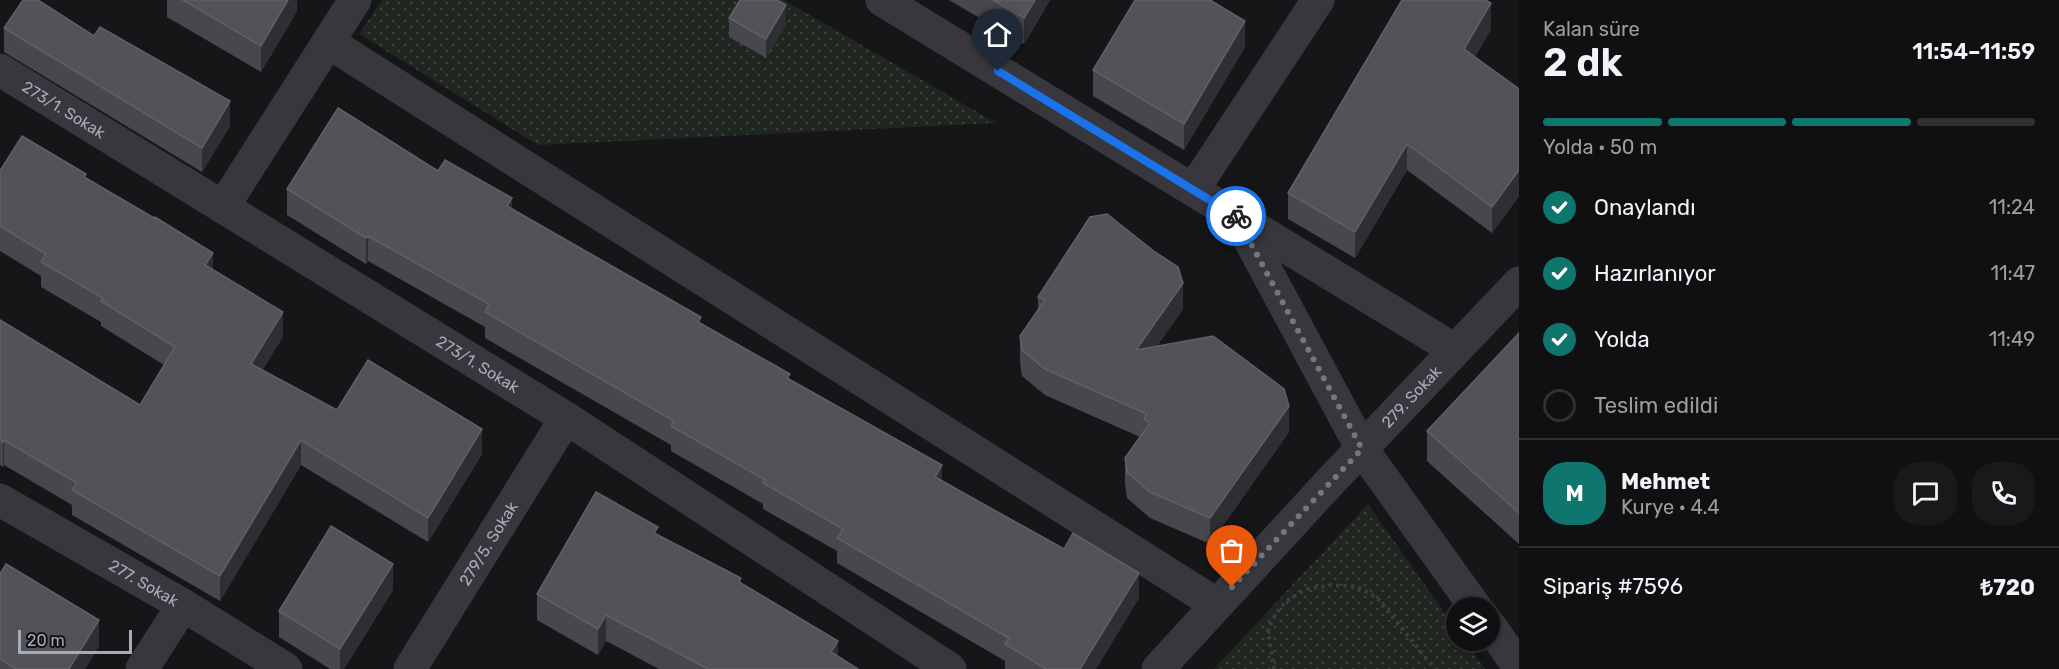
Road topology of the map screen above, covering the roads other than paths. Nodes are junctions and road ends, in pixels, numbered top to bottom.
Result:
1 (355, 0) edge
2 (882, 0) edge
3 (1318, 0) edge
4 (328, 42) junction
5 (0, 70) edge
6 (1193, 189) junction
7 (224, 207) junction
8 (1237, 217) junction
9 (1519, 284) edge
10 (1455, 350) junction
11 (566, 418) junction
12 (1362, 449) junction
13 (0, 500) edge
14 (1468, 597) edge
15 (1216, 604) junction
16 (183, 605) junction
17 (1500, 640) edge
18 (1519, 667) edge
19 (142, 669) edge
20 (286, 669) edge
21 (411, 669) edge
22 (950, 669) edge
23 (1158, 669) edge

1 - 4 street
2 - 6 street
3 - 6 street
4 - 7 street
4 - 15 street
5 - 7 street, 273/1. Sokak
6 - 8 street
7 - 11 street, 273/1. Sokak
8 - 10 street
8 - 12 street
9 - 10 street, 279. Sokak
10 - 12 street, 279. Sokak
11 - 21 street, 279/5. Sokak
11 - 22 street, 273/1. Sokak
12 - 14 street
12 - 15 street, 279. Sokak
13 - 16 street, 277. Sokak
15 - 23 street, 279. Sokak
16 - 19 street
16 - 20 street, 277. Sokak
17 - 18 street

